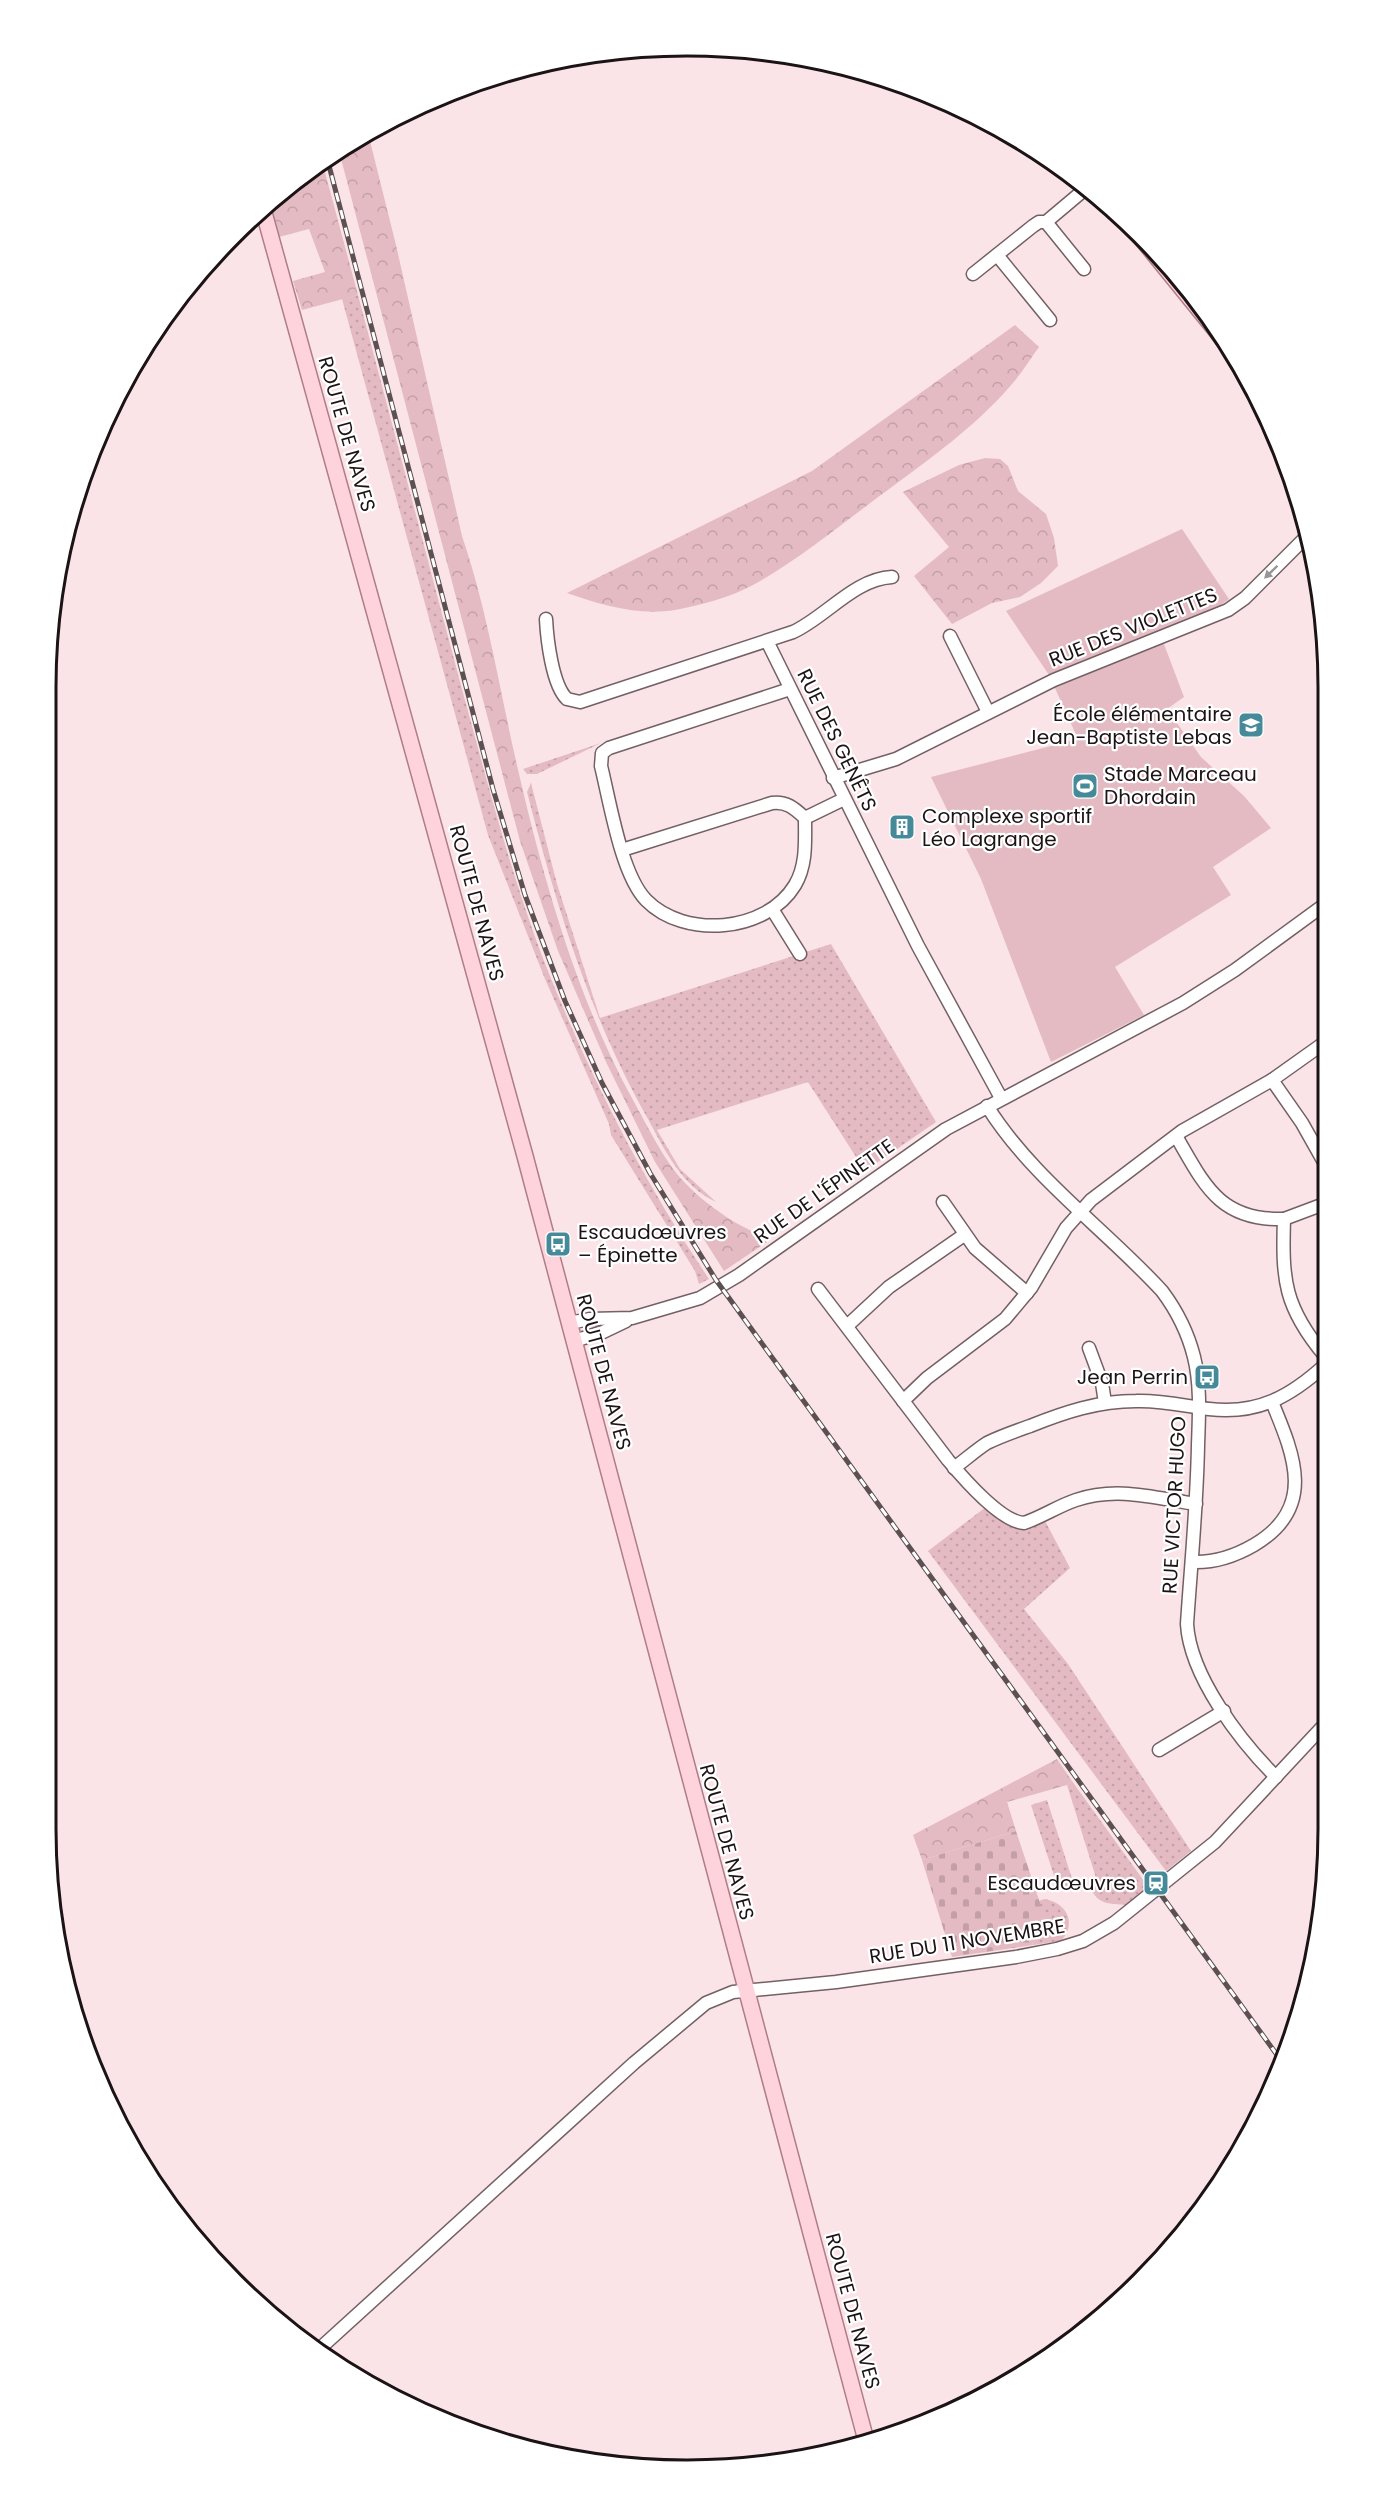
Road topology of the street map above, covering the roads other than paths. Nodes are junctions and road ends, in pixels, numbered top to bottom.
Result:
1 (1080, 193) edge
2 (265, 217) edge
3 (1046, 222) junction
4 (997, 255) junction
5 (1084, 269) dead end
6 (973, 274) dead end
7 (1050, 320) dead end
8 (1300, 542) edge
9 (892, 577) dead end
10 (546, 618) dead end
11 (950, 636) dead end
12 (767, 641) junction
13 (790, 689) junction
14 (988, 712) junction
15 (833, 778) junction
16 (844, 799) junction
17 (805, 818) junction
18 (622, 850) junction
19 (772, 909) junction
20 (1318, 909) edge
21 (800, 954) dead end
22 (1318, 1047) edge
23 (1272, 1080) junction
24 (1001, 1098) junction
25 (987, 1106) junction
26 (1176, 1136) junction
27 (1318, 1151) edge
28 (943, 1202) dead end
29 (1318, 1206) edge
30 (1080, 1212) junction
31 (1284, 1219) junction
32 (964, 1235) junction
33 (818, 1289) dead end
34 (1027, 1293) junction
35 (632, 1318) junction
36 (569, 1323) junction
37 (847, 1326) junction
38 (574, 1341) junction
39 (1318, 1347) edge
40 (1089, 1348) dead end
41 (1318, 1371) edge
42 (903, 1401) junction
43 (1272, 1402) junction
44 (1105, 1403) junction
45 (1198, 1407) junction
46 (954, 1468) junction
47 (1196, 1504) junction
48 (1192, 1562) junction
49 (1224, 1711) junction
50 (1318, 1732) edge
51 (1159, 1750) dead end
52 (1276, 1777) junction
53 (745, 1991) junction
54 (324, 2345) edge
55 (864, 2435) edge

1 - 3 street
2 - 36 main road, ROUTE DE NAVES
3 - 4 street
3 - 5 street
4 - 6 street
4 - 7 street
8 -> 14 street, RUE DES VIOLETTES
9 - 12 street
10 - 12 street
11 - 14 street
12 - 13 street, RUE DES GENÊTS
13 - 15 street, RUE DES GENÊTS
13 - 18 street
14 - 15 street, RUE DES VIOLETTES
15 - 16 street, RUE DES GENÊTS
16 - 17 street
16 - 24 street, RUE DES GENÊTS
17 - 18 street
17 - 19 street
18 - 19 street
19 - 21 street
20 - 24 street, RUE DE L'ÉPINETTE
22 - 23 street
23 - 26 street
23 - 27 street
24 - 25 street, RUE DE L'ÉPINETTE
25 - 30 street, RUE VICTOR HUGO
25 - 35 street, RUE DE L'ÉPINETTE
26 - 30 street
26 - 31 street
28 - 32 street
29 - 31 street
30 - 34 street
30 - 45 street, RUE VICTOR HUGO
31 - 39 street
32 - 34 street
32 - 37 street
33 - 37 street
34 - 42 street
35 - 36 street, RUE DE L'ÉPINETTE
35 - 38 street, RUE DE L'ÉPINETTE
36 - 38 main road, ROUTE DE NAVES
37 - 42 street
38 - 53 main road, ROUTE DE NAVES
40 - 44 street
41 - 43 street
42 - 46 street
43 - 45 street
43 - 48 street
44 - 45 street
44 - 46 street
45 - 47 street, RUE VICTOR HUGO
46 - 47 street
47 - 48 street, RUE VICTOR HUGO
48 - 49 street, RUE VICTOR HUGO
49 - 51 street
49 - 52 street, RUE VICTOR HUGO
50 - 52 street, RUE DU 11 NOVEMBRE
52 - 53 street, RUE DU 11 NOVEMBRE
53 - 54 street, RUE DU 11 NOVEMBRE
53 - 55 main road, ROUTE DE NAVES

